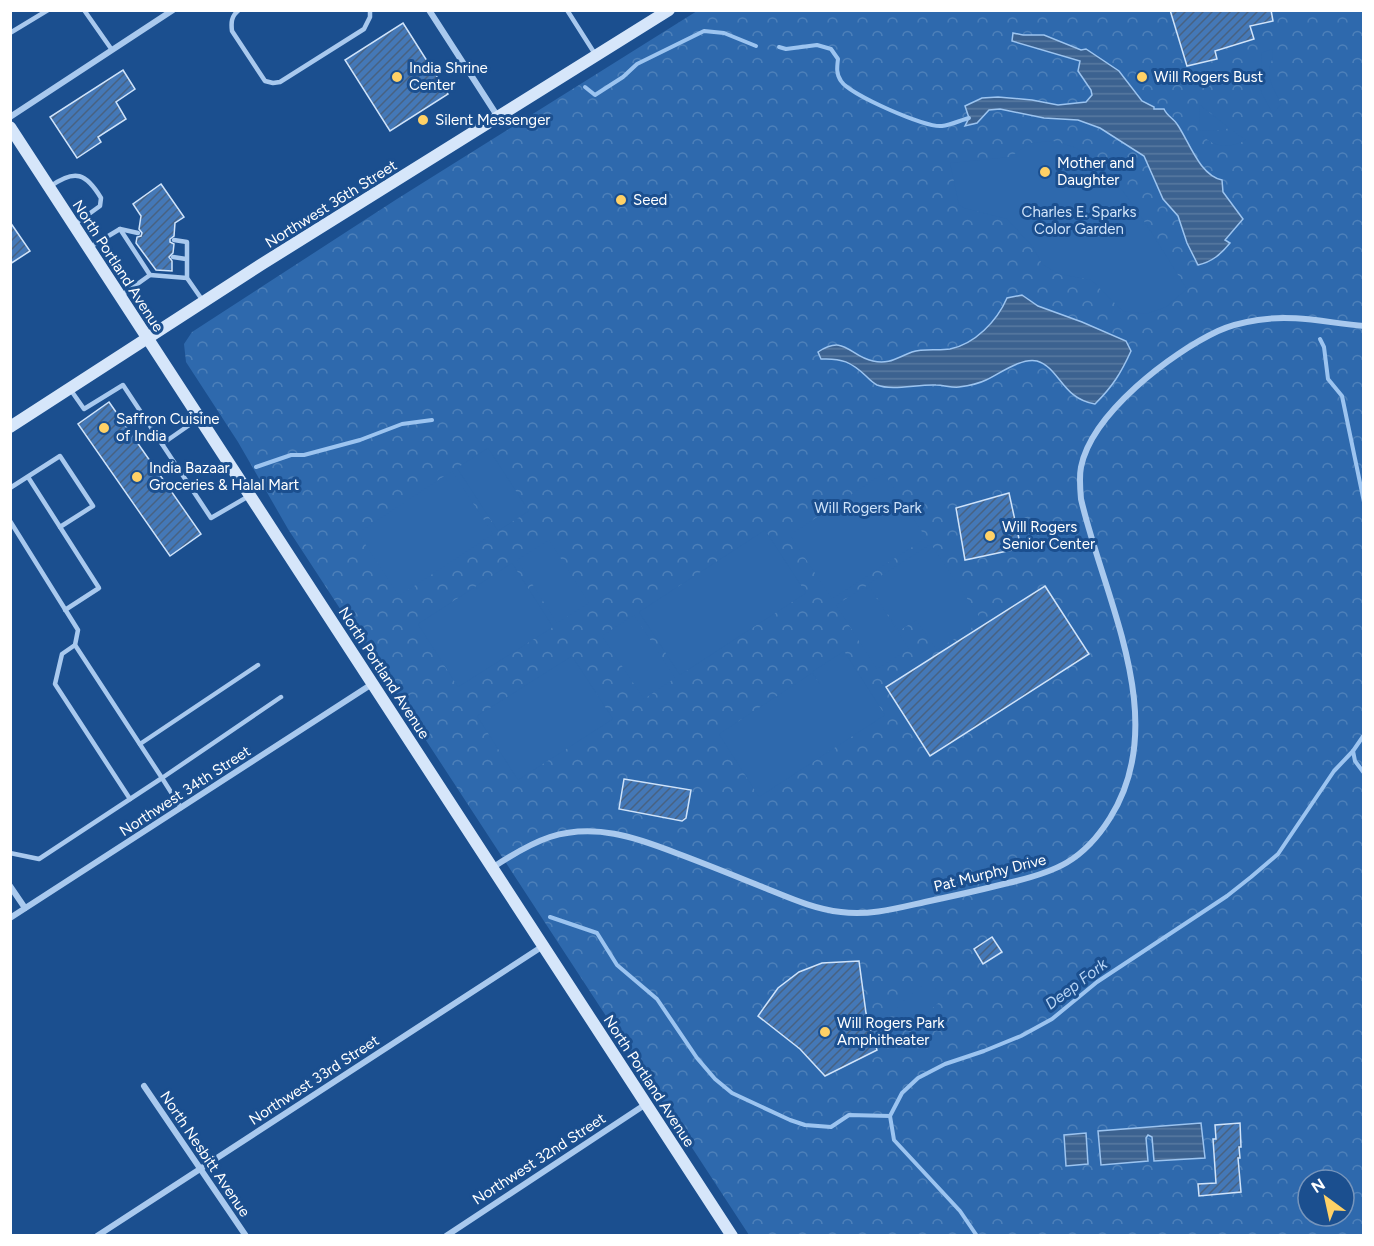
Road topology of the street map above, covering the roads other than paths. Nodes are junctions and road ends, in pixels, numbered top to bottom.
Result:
1 (48, 10) edge
2 (84, 10) edge
3 (157, 10) edge
4 (173, 10) edge
5 (370, 10) edge
6 (429, 10) edge
7 (567, 10) edge
8 (669, 10) edge
9 (235, 11) edge
10 (162, 18) junction
11 (10, 33) edge
12 (112, 50) junction
13 (597, 56) junction
14 (10, 117) edge
15 (498, 118) junction
16 (13, 135) edge
17 (49, 187) junction
18 (73, 226) junction
19 (120, 229) junction
20 (138, 233) dead end
21 (174, 240) dead end
22 (88, 248) junction
23 (132, 249) junction
24 (141, 250) dead end
25 (173, 257) dead end
26 (186, 259) junction
27 (150, 275) junction
28 (187, 278) junction
29 (120, 296) junction
30 (203, 301) junction
31 (1364, 326) edge
32 (147, 338) junction
33 (70, 389) junction
34 (199, 418) junction
35 (10, 428) edge
36 (162, 444) junction
37 (28, 477) junction
38 (10, 488) edge
39 (250, 495) junction
40 (10, 521) edge
41 (60, 527) junction
42 (16, 530) junction
43 (10, 534) edge
44 (65, 610) junction
45 (75, 645) junction
46 (258, 665) dead end
47 (373, 684) junction
48 (281, 697) dead end
49 (140, 744) junction
50 (162, 778) junction
51 (130, 799) junction
52 (181, 808) junction
53 (10, 853) edge
54 (492, 868) junction
55 (10, 886) edge
56 (25, 908) junction
57 (10, 918) edge
58 (544, 946) junction
59 (144, 1086) dead end
60 (646, 1103) junction
61 (201, 1167) junction
62 (456, 1229) junction
63 (97, 1236) edge
64 (246, 1236) edge
65 (446, 1236) edge
66 (460, 1236) edge
67 (732, 1236) edge

1 - 11 lane
2 - 12 lane
3 - 10 lane
4 - 10 street
5 - 9 lane
6 - 15 street
7 - 13 lane
8 - 13 main road, Northwest 36th Street
10 - 12 street
12 - 14 street
13 - 15 main road, Northwest 36th Street
15 - 30 main road, Northwest 36th Street
16 - 17 main road, North Portland Avenue
17 - 18 main road, North Portland Avenue
17 - 18 lane
18 - 22 main road, North Portland Avenue
19 - 20 lane
19 - 22 lane
19 - 23 lane
21 - 26 lane
22 - 29 main road, North Portland Avenue
23 - 24 lane
23 - 27 lane
25 - 26 lane
26 - 28 lane
27 - 28 lane
27 - 29 lane
28 - 30 lane
29 - 32 main road, North Portland Avenue
30 - 32 main road, Northwest 36th Street
31 - 54 street, Pat Murphy Drive
32 - 33 main road, Northwest 36th Street
32 - 34 main road, North Portland Avenue
33 - 35 main road, Northwest 36th Street
33 - 36 lane
34 - 36 lane
34 - 39 main road, North Portland Avenue
36 - 39 lane
37 - 38 lane
37 - 41 lane
37 - 41 lane
39 - 47 main road, North Portland Avenue
40 - 42 lane
41 - 44 lane
42 - 43 lane
42 - 44 lane
44 - 45 lane
45 - 49 lane
45 - 51 lane
46 - 49 lane
47 - 52 street, Northwest 34th Street
47 - 54 main road, North Portland Avenue
48 - 50 lane
49 - 50 lane
50 - 51 lane
50 - 52 lane
51 - 53 lane
52 - 56 street, Northwest 34th Street
54 - 58 main road, North Portland Avenue
55 - 56 street
56 - 57 street, Northwest 34th Street
58 - 60 main road, North Portland Avenue
58 - 61 street, Northwest 33rd Street
59 - 61 street, North Nesbitt Avenue
60 - 62 street, Northwest 32nd Street
60 - 67 main road, North Portland Avenue
61 - 63 street, Northwest 33rd Street
61 - 64 street, North Nesbitt Avenue
62 - 65 street, Northwest 32nd Street
62 - 66 street

